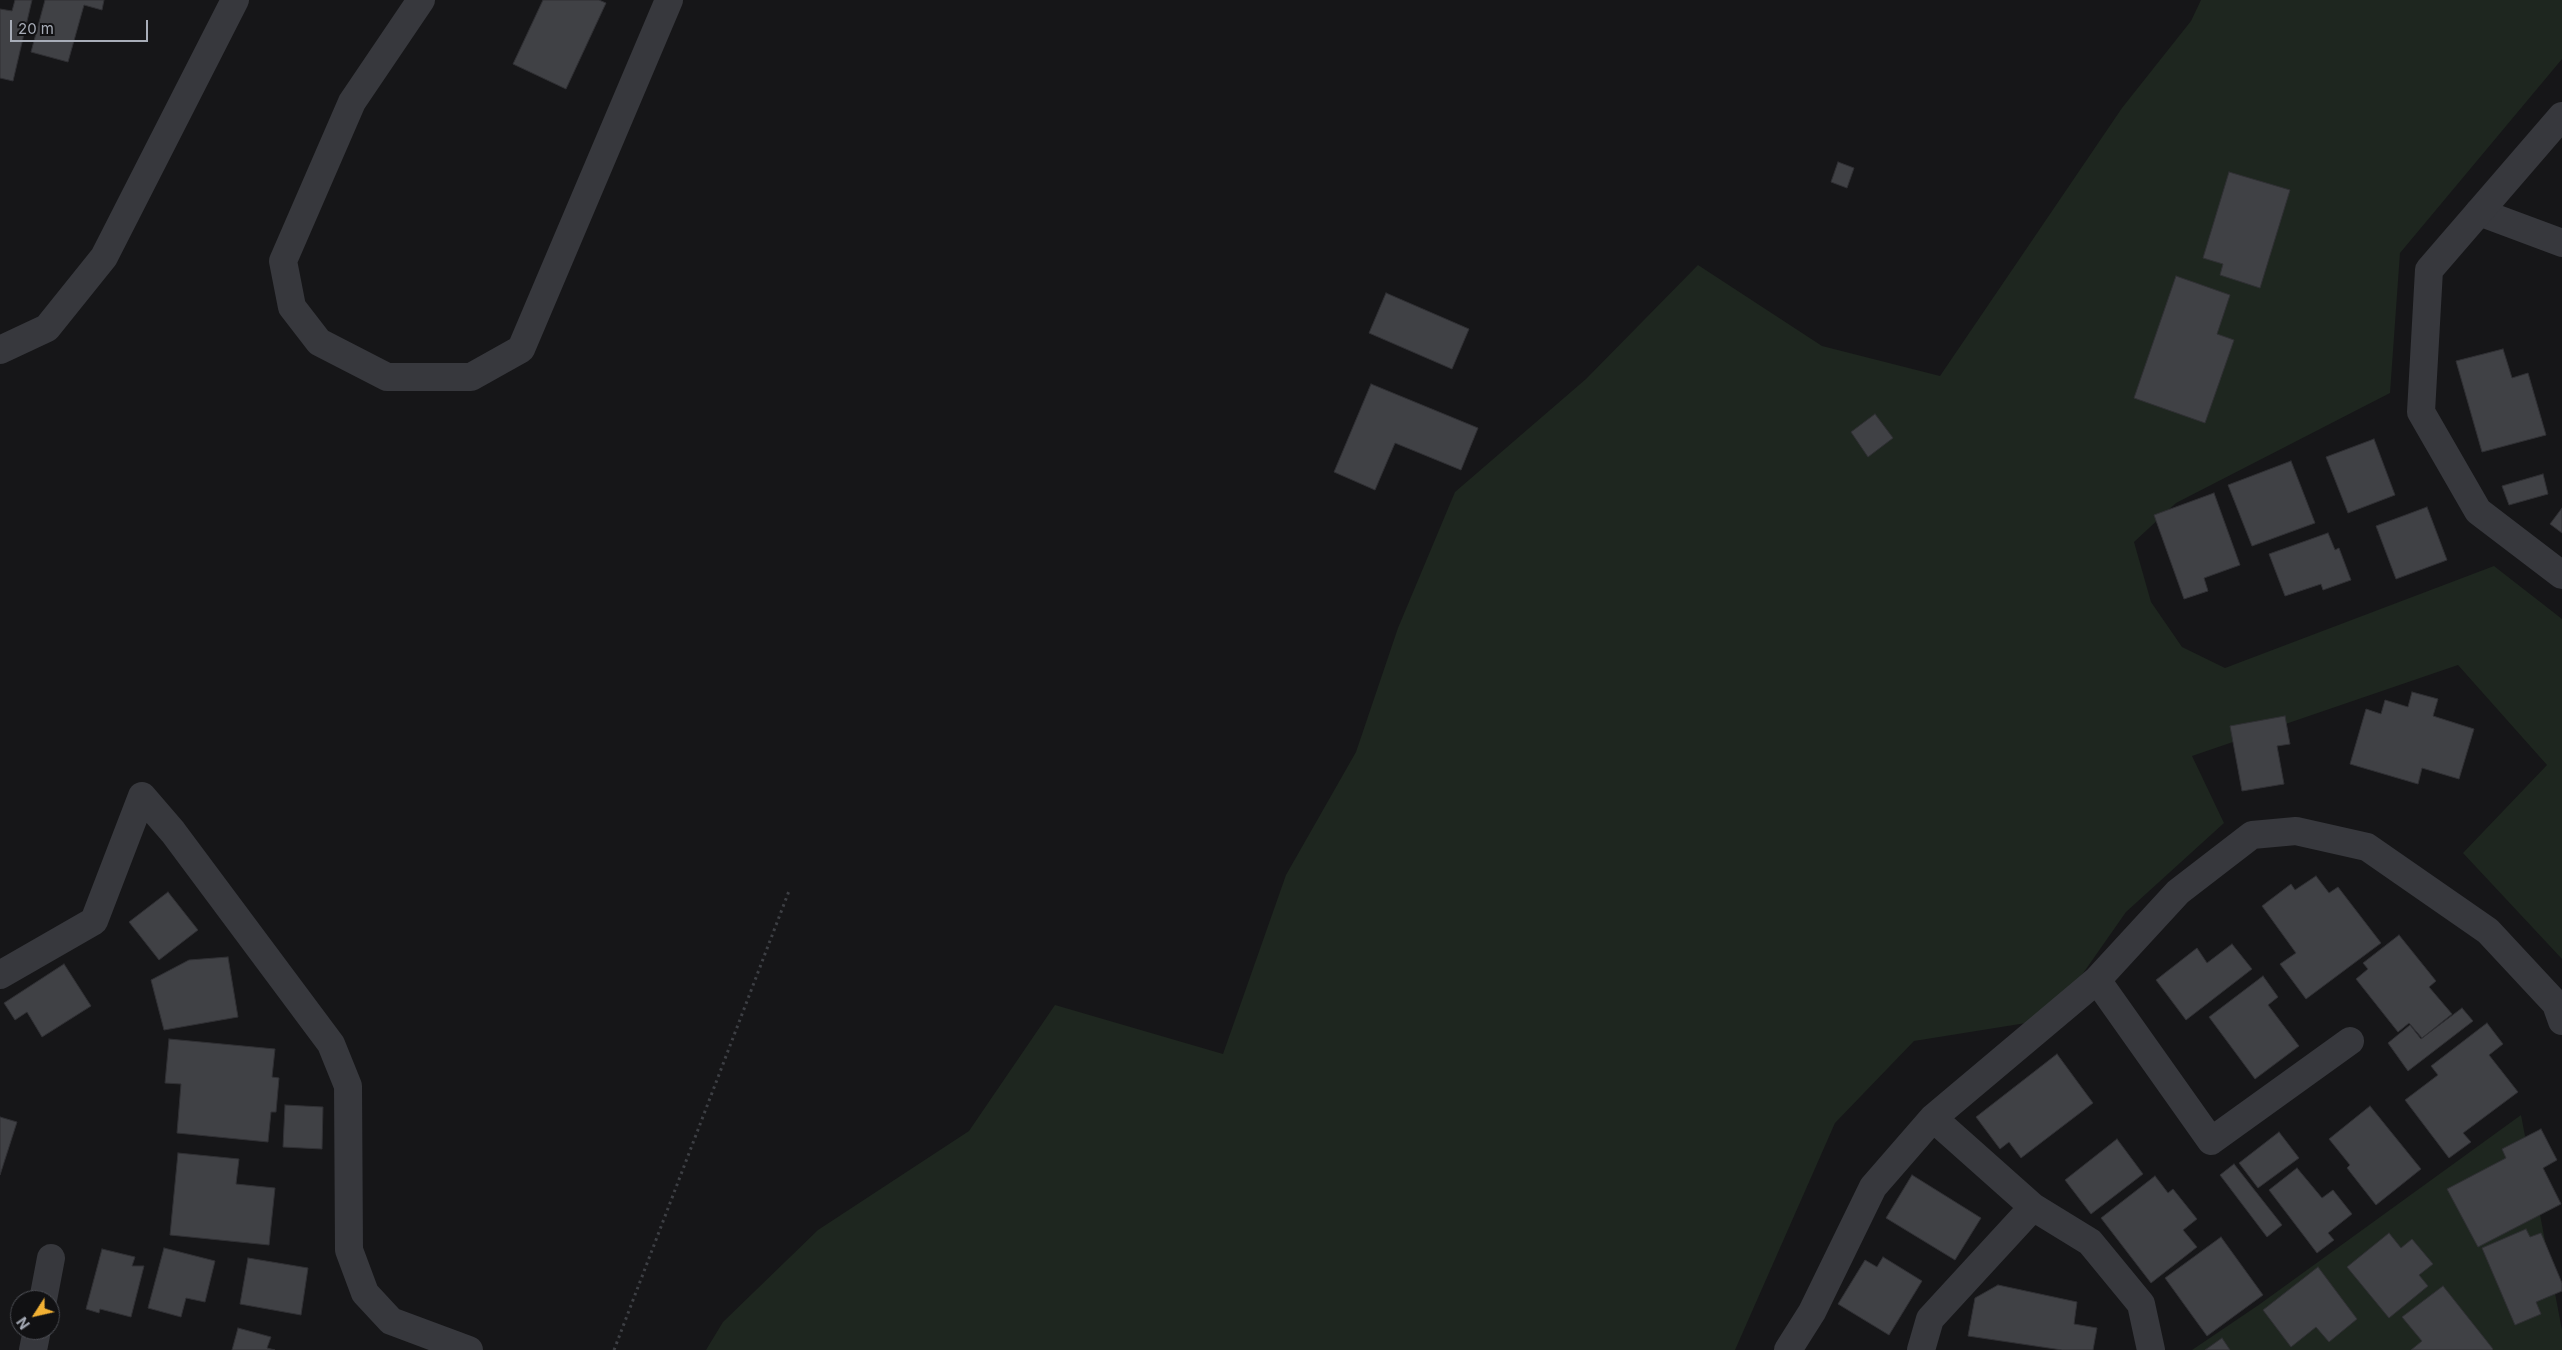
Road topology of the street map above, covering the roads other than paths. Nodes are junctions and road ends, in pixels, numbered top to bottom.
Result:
1 (234, 0) edge
2 (421, 0) edge
3 (669, 0) edge
4 (2562, 116) edge
5 (2479, 212) junction
6 (2562, 243) edge
7 (0, 350) edge
8 (2562, 576) edge
9 (0, 975) edge
10 (2097, 980) junction
11 (2562, 1021) edge
12 (2350, 1041) dead end
13 (1932, 1118) junction
14 (2033, 1207) junction
15 (51, 1258) dead end
16 (45, 1290) edge
17 (469, 1350) edge
18 (1788, 1350) edge
19 (1921, 1350) edge
20 (2152, 1350) edge

1 - 7 street
2 - 3 street
4 - 5 street
5 - 6 street
5 - 8 street
9 - 17 street
10 - 11 street
10 - 12 street
10 - 13 street
13 - 14 street
13 - 18 street
14 - 19 street
14 - 20 street
15 - 16 street

